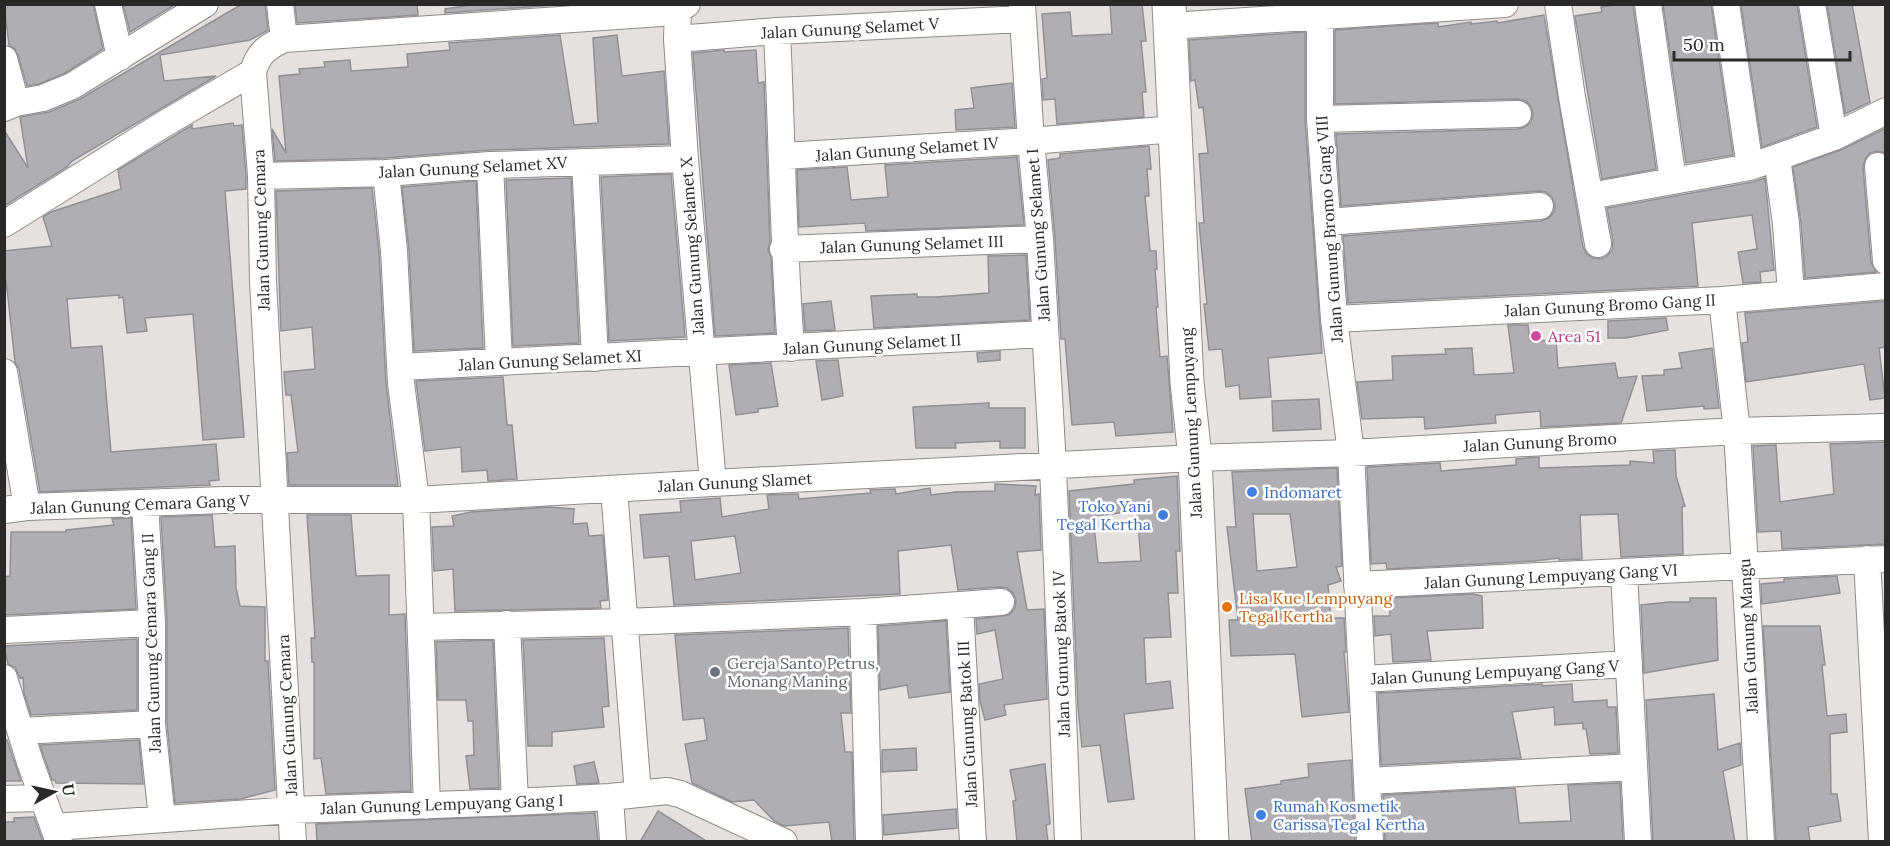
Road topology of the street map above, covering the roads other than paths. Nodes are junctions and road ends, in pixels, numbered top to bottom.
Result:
1 (108, 4) edge
2 (205, 4) edge
3 (280, 4) edge
4 (853, 4) edge
5 (1505, 4) edge
6 (1558, 4) edge
7 (1648, 4) edge
8 (1726, 4) edge
9 (1812, 4) edge
10 (683, 7) edge
11 (585, 11) edge
12 (1320, 11) edge
13 (1022, 12) edge
14 (1170, 15) edge
15 (843, 28) junction
16 (777, 31) junction
17 (284, 39) junction
18 (676, 39) junction
19 (120, 57) junction
20 (4, 59) edge
21 (253, 72) junction
22 (10, 106) edge
23 (1886, 111) edge
24 (1518, 114) dead end
25 (1320, 119) junction
26 (1175, 129) junction
27 (1834, 137) junction
28 (1031, 141) junction
29 (783, 156) junction
30 (1777, 158) junction
31 (685, 159) junction
32 (585, 162) junction
33 (490, 165) junction
34 (1878, 166) dead end
35 (1750, 167) junction
36 (386, 172) junction
37 (261, 176) junction
38 (1673, 181) junction
39 (1590, 196) junction
40 (1540, 206) dead end
41 (1327, 222) junction
42 (4, 224) edge
43 (1040, 239) junction
44 (1598, 244) dead end
45 (783, 249) junction
46 (1886, 261) edge
47 (1886, 286) edge
48 (1791, 294) junction
49 (1722, 300) junction
50 (1334, 319) junction
51 (1045, 334) junction
52 (791, 348) junction
53 (700, 353) junction
54 (595, 358) junction
55 (499, 361) junction
56 (400, 367) junction
57 (4, 372) edge
58 (1886, 427) edge
59 (1737, 431) junction
60 (1351, 453) junction
61 (1194, 458) junction
62 (1053, 466) junction
63 (712, 483) junction
64 (614, 489) junction
65 (416, 500) junction
66 (275, 501) junction
67 (145, 503) junction
68 (16, 509) edge
69 (1876, 559) edge
70 (1744, 566) junction
71 (1624, 572) junction
72 (1357, 585) junction
73 (1001, 602) dead end
74 (960, 606) junction
75 (863, 612) junction
76 (625, 622) junction
77 (152, 623) junction
78 (507, 624) junction
79 (422, 627) junction
80 (4, 630) edge
81 (1629, 664) junction
82 (4, 678) edge
83 (1362, 679) junction
84 (152, 724) junction
85 (21, 731) junction
86 (1634, 767) junction
87 (1367, 781) junction
88 (638, 794) junction
89 (610, 797) junction
90 (42, 798) junction
91 (4, 799) edge
92 (515, 802) junction
93 (427, 806) junction
94 (292, 810) junction
95 (162, 819) junction
96 (56, 834) edge
97 (1883, 840) edge
98 (293, 842) edge
99 (613, 842) edge
100 (784, 842) edge
101 (869, 842) edge
102 (974, 842) edge
103 (1068, 842) edge
104 (1212, 842) edge
105 (1370, 842) edge
106 (1638, 842) edge
107 (1761, 842) edge

1 - 19 street
2 - 19 street
3 - 17 street
4 - 15 street
5 - 12 street
6 - 39 street
7 - 38 street
8 - 35 street
9 - 27 street
10 - 11 street
10 - 18 street, Jalan Gunung Selamet X
11 - 17 street
12 - 14 street
12 - 25 street, Jalan Gunung Bromo Gang VIII
13 - 15 street, Jalan Gunung Selamet V
13 - 28 street, Jalan Gunung Selamet I
14 - 26 street, Jalan Gunung Lempuyang
15 - 16 street, Jalan Gunung Selamet V
16 - 18 street, Jalan Gunung Selamet V
16 - 29 street
17 - 21 street
18 - 31 street, Jalan Gunung Selamet X
19 - 22 street
20 - 22 street
21 - 37 street, Jalan Gunung Cemara
21 - 42 street
23 - 27 street
24 - 25 street
25 - 41 street, Jalan Gunung Bromo Gang VIII
26 - 28 street, Jalan Gunung Selamet IV
26 - 61 street, Jalan Gunung Lempuyang
27 - 30 street
28 - 29 street, Jalan Gunung Selamet IV
28 - 43 street, Jalan Gunung Selamet I
29 - 45 street
30 - 35 street
30 - 48 street
31 - 32 street, Jalan Gunung Selamet XV
31 - 53 street, Jalan Gunung Selamet X
32 - 33 street, Jalan Gunung Selamet XV
32 - 54 street
33 - 36 street, Jalan Gunung Selamet XV
33 - 55 street
34 - 46 street
35 - 38 street
36 - 37 street, Jalan Gunung Selamet XV
36 - 56 street
37 - 66 street, Jalan Gunung Cemara
38 - 39 street
39 - 44 street
40 - 41 street
41 - 50 street, Jalan Gunung Bromo Gang VIII
43 - 45 street, Jalan Gunung Selamet III
43 - 51 street, Jalan Gunung Selamet I
45 - 52 street
47 - 48 street, Jalan Gunung Bromo Gang II
48 - 49 street, Jalan Gunung Bromo Gang II
49 - 50 street, Jalan Gunung Bromo Gang II
49 - 59 street, Jalan Gunung Mangu
50 - 60 street, Jalan Gunung Bromo Gang VIII
51 - 52 street, Jalan Gunung Selamet II
51 - 62 street, Jalan Gunung Selamet I
52 - 53 street, Jalan Gunung Selamet II
53 - 54 street, Jalan Gunung Selamet XI
53 - 63 street, Jalan Gunung Selamet X
54 - 55 street, Jalan Gunung Selamet XI
55 - 56 street, Jalan Gunung Selamet XI
56 - 65 street
57 - 68 street
58 - 59 street, Jalan Gunung Bromo
59 - 60 street, Jalan Gunung Bromo
59 - 70 street, Jalan Gunung Mangu
60 - 61 street, Jalan Gunung Bromo
60 - 72 street, Jalan Gunung Bromo Gang VIII
61 - 62 street, Jalan Gunung Slamet
61 - 104 street, Jalan Gunung Lempuyang
62 - 63 street, Jalan Gunung Slamet
62 - 103 street, Jalan Gunung Batok IV
63 - 64 street, Jalan Gunung Slamet
64 - 65 street, Jalan Gunung Slamet
64 - 76 street
65 - 66 street, Jalan Gunung Slamet
65 - 79 street
66 - 67 street, Jalan Gunung Cemara Gang V
66 - 94 street, Jalan Gunung Cemara
67 - 68 street, Jalan Gunung Cemara Gang V
67 - 77 street, Jalan Gunung Cemara Gang II
69 - 70 street, Jalan Gunung Lempuyang Gang VI
69 - 97 street
70 - 71 street, Jalan Gunung Lempuyang Gang VI
70 - 107 street, Jalan Gunung Mangu
71 - 72 street, Jalan Gunung Lempuyang Gang VI
71 - 81 street
72 - 83 street, Jalan Gunung Bromo Gang VIII
73 - 74 street
74 - 75 street
74 - 102 street, Jalan Gunung Batok III
75 - 76 street
75 - 101 street
76 - 78 street
76 - 88 street
77 - 80 street
77 - 84 street, Jalan Gunung Cemara Gang II
78 - 79 street
78 - 92 street
79 - 93 street
81 - 83 street, Jalan Gunung Lempuyang Gang V
81 - 86 street
82 - 85 street
83 - 87 street, Jalan Gunung Bromo Gang VIII
84 - 85 street
84 - 95 street, Jalan Gunung Cemara Gang II
85 - 90 street
86 - 87 street
86 - 106 street
87 - 105 street, Jalan Gunung Bromo Gang VIII
88 - 89 street, Jalan Gunung Lempuyang Gang I
88 - 100 street, Jalan Gunung Lempuyang Gang I
89 - 92 street, Jalan Gunung Lempuyang Gang I
89 - 99 street
90 - 91 street
90 - 96 street
92 - 93 street, Jalan Gunung Lempuyang Gang I
93 - 94 street, Jalan Gunung Lempuyang Gang I
94 - 95 street, Jalan Gunung Lempuyang Gang I
94 - 98 street, Jalan Gunung Cemara
95 - 96 street, Jalan Gunung Lempuyang Gang I

